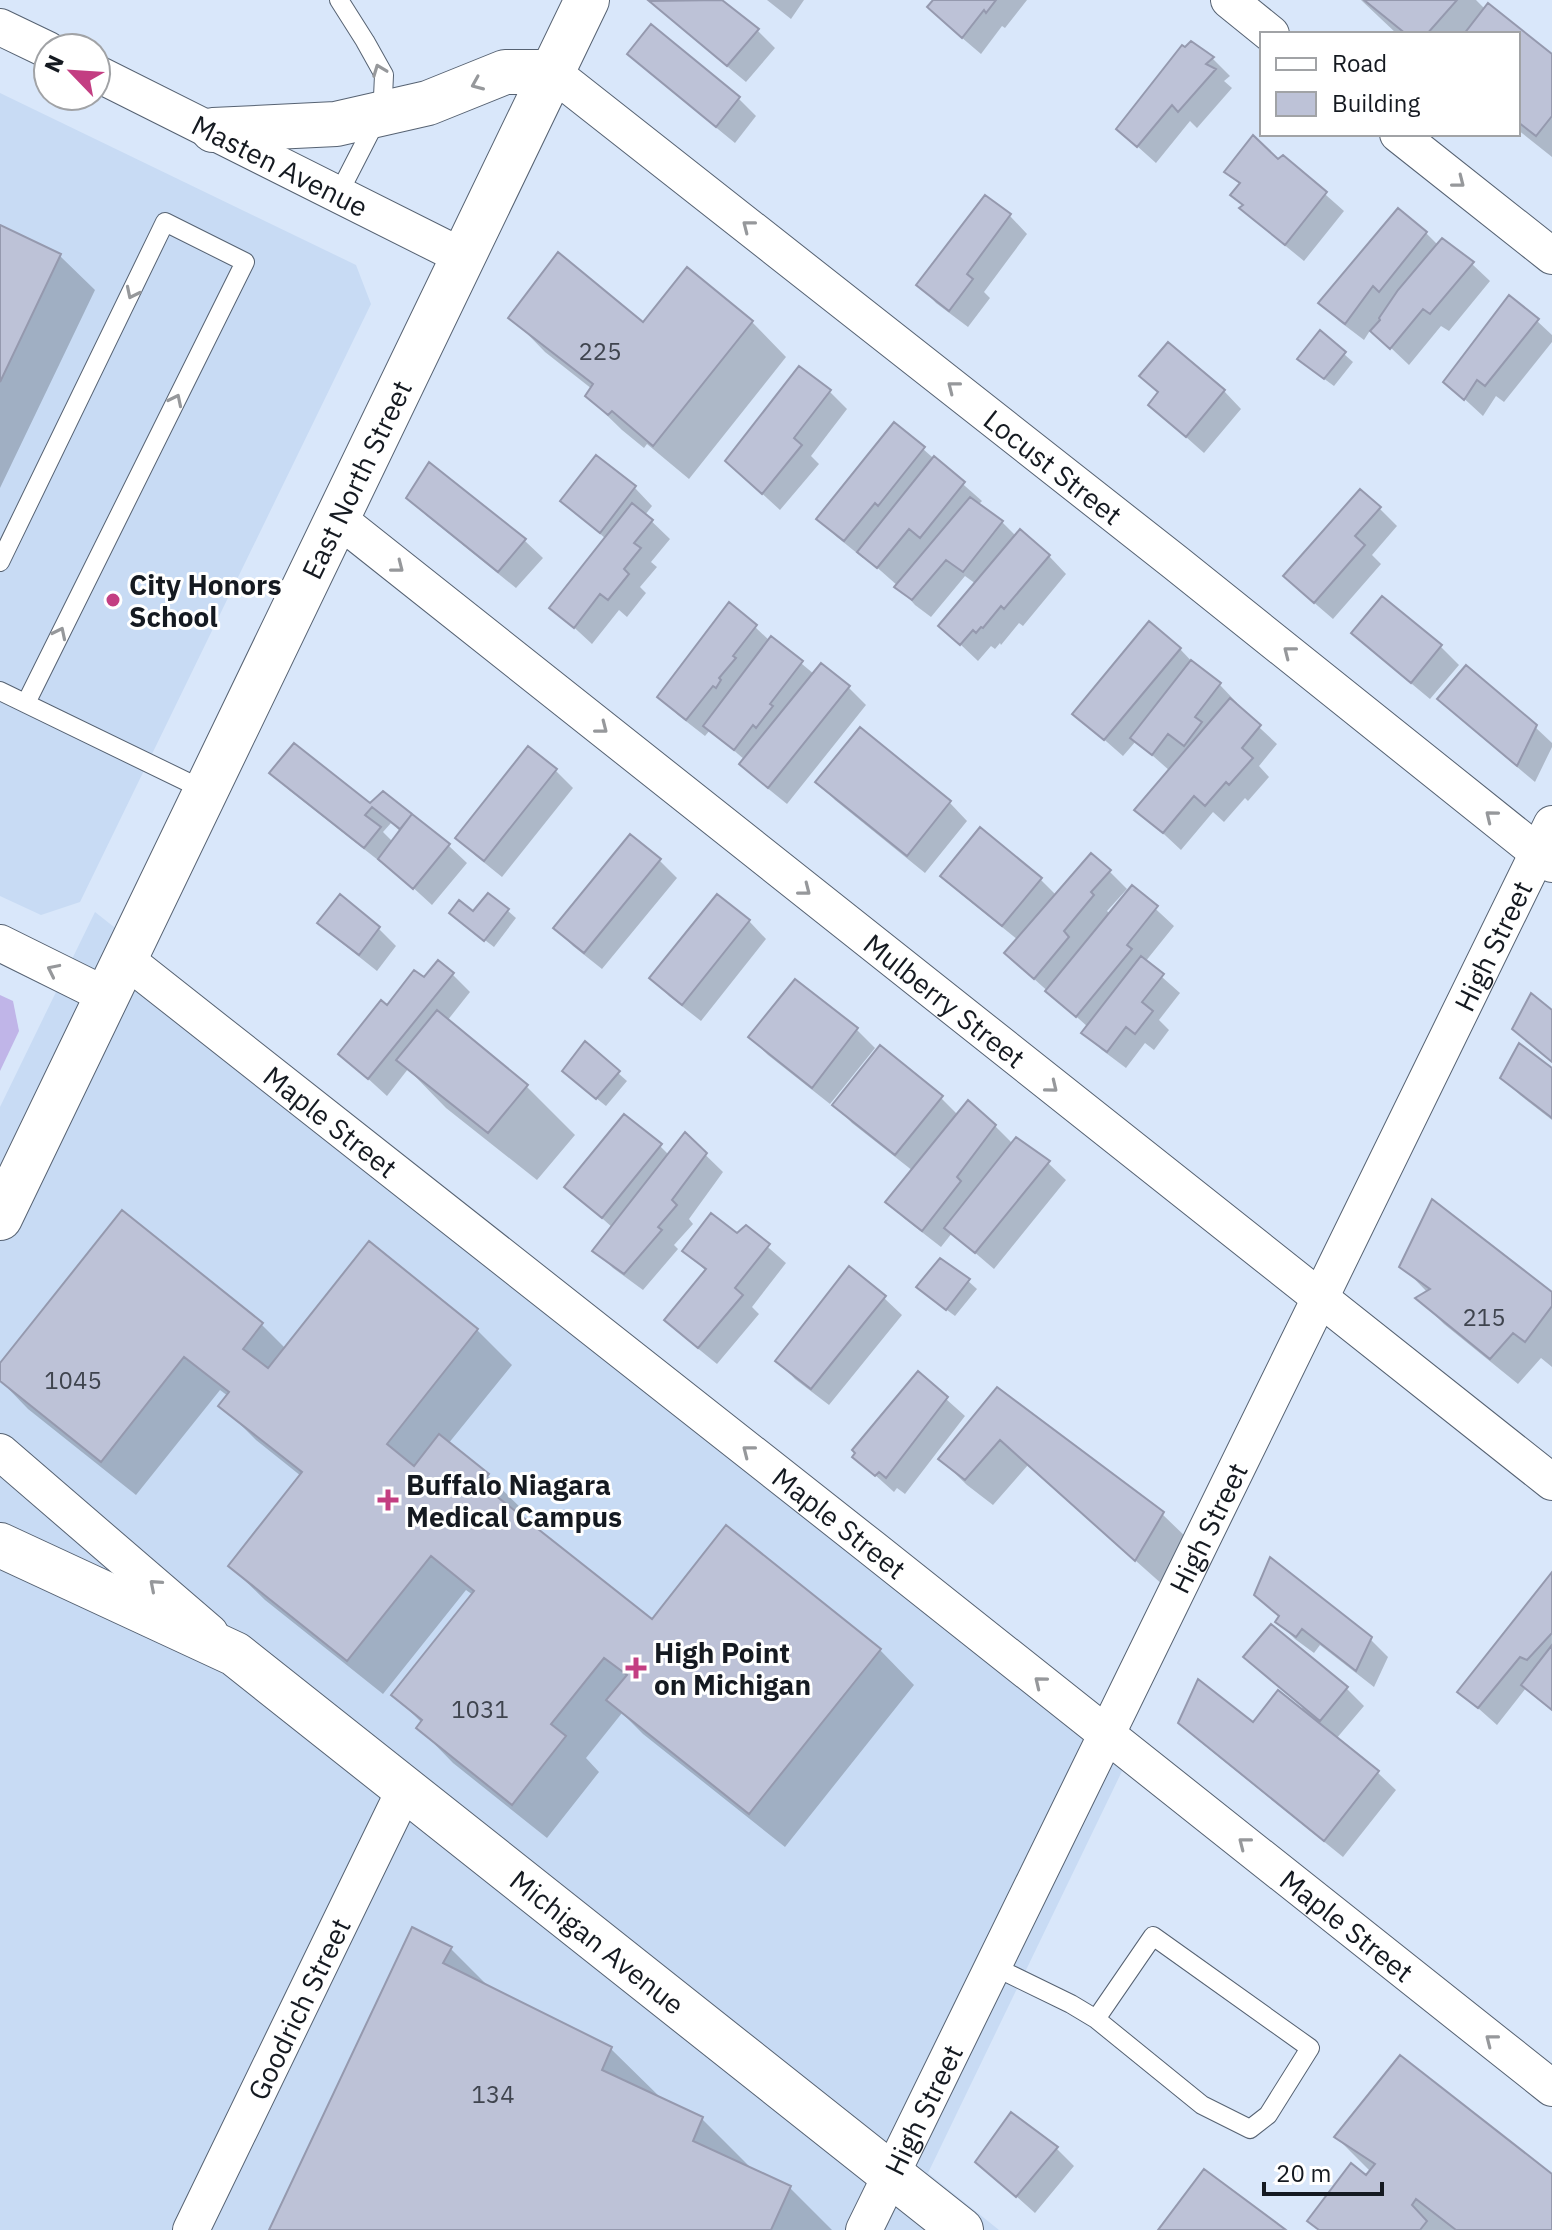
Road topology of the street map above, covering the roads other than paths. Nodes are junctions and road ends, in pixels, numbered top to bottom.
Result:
1 (339, 0) edge
2 (587, 0) edge
3 (1229, 0) edge
4 (0, 27) edge
5 (1269, 32) edge
6 (32, 42) edge
7 (552, 72) junction
8 (112, 81) edge
9 (379, 115) junction
10 (213, 130) junction
11 (1401, 136) edge
12 (339, 193) junction
13 (1552, 256) edge
14 (463, 257) junction
15 (337, 518) junction
16 (0, 562) edge
17 (0, 691) edge
18 (26, 703) junction
19 (206, 791) junction
20 (1547, 847) edge
21 (0, 943) edge
22 (116, 978) junction
23 (0, 1218) edge
24 (1319, 1298) junction
25 (0, 1452) edge
26 (1552, 1482) edge
27 (0, 1545) edge
28 (235, 1654) junction
29 (1106, 1734) junction
30 (405, 1789) junction
31 (993, 1966) junction
32 (1096, 2019) junction
33 (1552, 2088) edge
34 (891, 2175) junction
35 (191, 2230) edge
36 (864, 2230) edge
37 (961, 2230) edge

9 -> 1 lane
2 - 7 street, East North Street
3 - 5 street
4 - 6 street
7 -> 9 street
7 - 14 street, East North Street
20 -> 7 street, Locust Street
8 - 10 street, Masten Avenue
9 - 10 street
9 - 12 lane
10 - 12 street, Masten Avenue
11 -> 13 street
12 - 14 street, Masten Avenue
14 - 15 street, East North Street
15 - 19 street, East North Street
15 -> 24 street, Mulberry Street
18 -> 16 lane
17 - 18 lane
18 - 19 lane
19 - 22 street, East North Street
20 - 24 street, High Street
22 -> 21 street, Maple Street
22 - 23 street, East North Street
29 -> 22 street, Maple Street
24 - 26 street, Mulberry Street
24 - 29 street, High Street
28 -> 25 street, Michigan Avenue
27 - 28 street, Michigan Avenue
28 - 30 street, Michigan Avenue
29 - 31 street, High Street
33 -> 29 street, Maple Street
30 - 34 street, Michigan Avenue
30 - 35 street, Goodrich Street
31 - 32 lane
31 - 34 street, High Street
32 - 32 lane
34 - 36 street, High Street
34 - 37 street, Michigan Avenue

